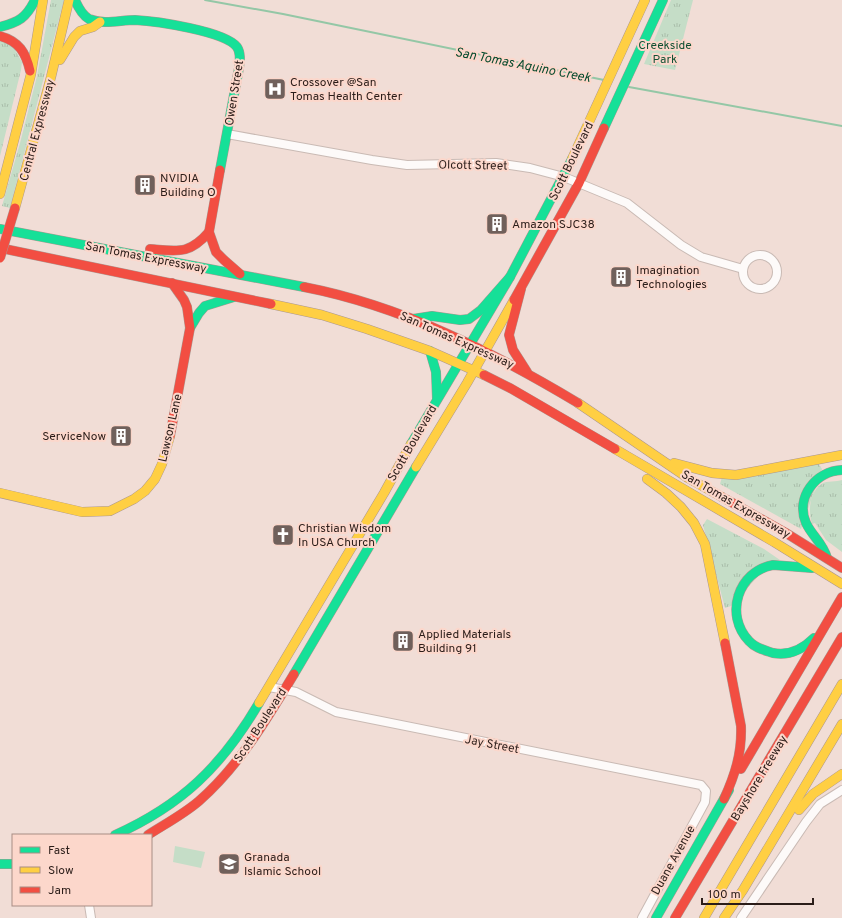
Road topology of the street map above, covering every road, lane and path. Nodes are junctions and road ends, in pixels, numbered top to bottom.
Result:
1 (35, 0) edge
2 (43, 0) edge
3 (69, 0) edge
4 (75, 0) edge
5 (645, 0) edge
6 (662, 0) edge
7 (100, 22) junction
8 (0, 27) edge
9 (0, 36) edge
10 (31, 74) junction
11 (51, 77) junction
12 (227, 134) junction
13 (564, 177) junction
14 (580, 183) junction
15 (0, 194) edge
16 (0, 229) edge
17 (209, 232) junction
18 (0, 248) edge
19 (138, 255) junction
20 (0, 258) edge
21 (743, 269) junction
22 (241, 275) junction
23 (510, 277) junction
24 (172, 283) junction
25 (521, 289) junction
26 (234, 297) junction
27 (413, 319) junction
28 (190, 328) junction
29 (470, 344) junction
30 (486, 351) junction
31 (430, 352) junction
32 (458, 364) junction
33 (474, 370) junction
34 (527, 372) junction
35 (437, 399) junction
36 (623, 454) junction
37 (842, 455) edge
38 (660, 459) junction
39 (842, 470) edge
40 (0, 493) edge
41 (828, 559) junction
42 (816, 568) junction
43 (842, 568) edge
44 (838, 582) edge
45 (842, 597) edge
46 (824, 627) junction
47 (842, 637) edge
48 (842, 684) edge
49 (269, 687) junction
50 (284, 690) junction
51 (842, 724) edge
52 (842, 774) edge
53 (842, 790) edge
54 (724, 799) junction
55 (705, 802) joint
56 (117, 834) edge
57 (150, 834) edge
58 (0, 864) edge
59 (12, 864) edge
60 (743, 890) junction
61 (89, 906) edge
62 (92, 918) edge
63 (642, 918) edge
64 (656, 918) edge
65 (675, 918) edge
66 (704, 918) edge
67 (724, 918) edge
68 (741, 918) edge

1 - 8 main road
2 - 10 main road, Central Expressway
3 - 11 main road, Central Expressway
4 - 7 main road
5 - 13 main road, Scott Boulevard
6 - 14 main road, Scott Boulevard
7 - 11 main road
7 - 12 main road, Owen Street
9 - 10 main road
10 - 15 main road, Central Expressway
11 - 20 main road, Central Expressway, bridge
12 - 13 street, Olcott Street
12 - 17 main road, Owen Street
13 - 14 street, Olcott Street
13 - 23 main road, Scott Boulevard
14 - 21 street, Olcott Street
14 - 25 main road, Scott Boulevard
16 - 19 main road, San Tomas Expressway
17 - 19 main road
17 - 22 main road
18 - 24 main road, San Tomas Expressway
19 - 22 main road, San Tomas Expressway
21 - 21 street
22 - 27 main road, San Tomas Expressway
23 - 27 main road
23 - 29 main road, Scott Boulevard
24 - 26 main road, San Tomas Expressway
24 - 28 main road
25 - 30 main road, Scott Boulevard
25 - 34 main road
26 - 28 main road
26 - 31 main road, San Tomas Expressway
27 - 29 main road, San Tomas Expressway
28 - 40 main road, Lawson Lane
29 - 30 main road, San Tomas Expressway
29 - 32 main road, Scott Boulevard
30 - 33 main road, Scott Boulevard
30 - 34 main road, San Tomas Expressway
31 - 32 main road, San Tomas Expressway
31 - 35 main road
32 - 33 main road, San Tomas Expressway
32 - 35 main road, Scott Boulevard
33 - 36 main road, San Tomas Expressway
33 - 50 main road, Scott Boulevard
34 - 38 main road, San Tomas Expressway
35 - 49 main road, Scott Boulevard
36 - 42 main road, San Tomas Expressway
36 - 54 main road
37 - 38 main road
38 - 41 main road, San Tomas Expressway
39 - 41 main road
41 - 43 main road, San Tomas Expressway
42 - 44 main road, San Tomas Expressway
42 - 46 main road
45 - 46 main road
46 - 54 main road
47 - 65 main road, Bayshore Freeway
48 - 66 main road, Bayshore Freeway
49 - 50 street, Jay Street
49 - 56 main road, Scott Boulevard
50 - 55 street, Jay Street
50 - 57 main road, Scott Boulevard
51 - 60 main road
52 - 60 main road
53 - 68 street
54 - 64 main road
55 - 63 street, Duane Avenue
58 - 59 main road
60 - 67 main road
61 - 62 street

